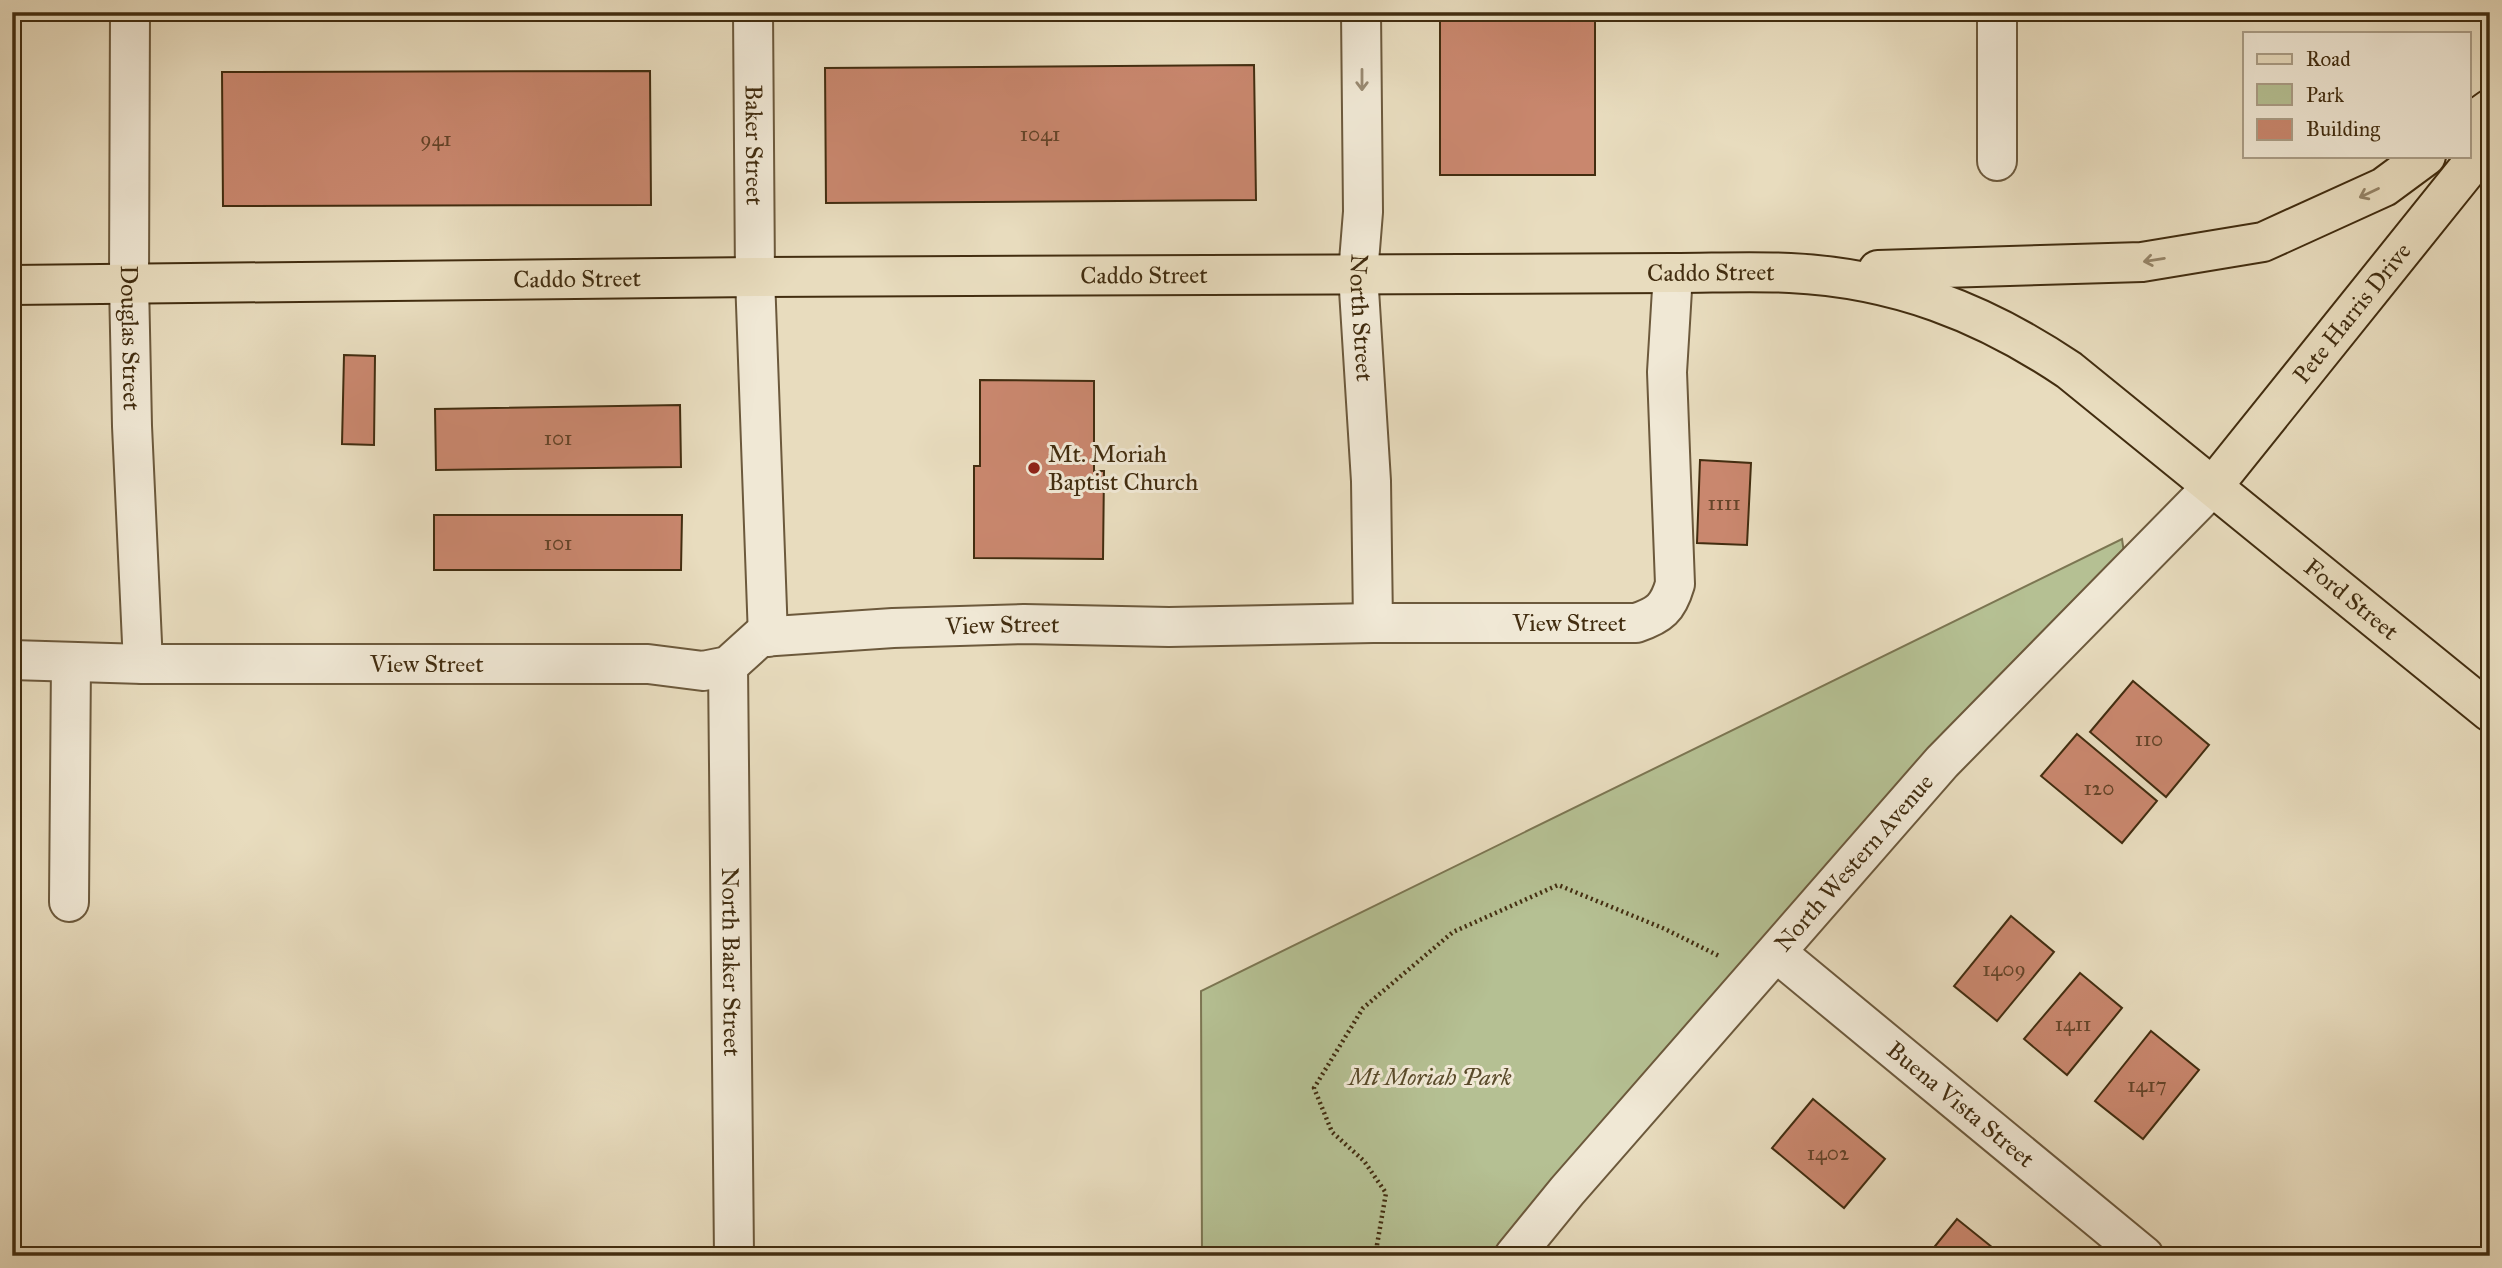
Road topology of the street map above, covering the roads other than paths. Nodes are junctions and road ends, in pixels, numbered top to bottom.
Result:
1 (130, 12) edge
2 (753, 12) edge
3 (1362, 12) edge
4 (1997, 12) edge
5 (2490, 109) edge
6 (2470, 123) edge
7 (2490, 141) edge
8 (2423, 158) edge
9 (1997, 161) dead end
10 (1673, 273) junction
11 (1791, 273) junction
12 (1358, 274) junction
13 (755, 277) junction
14 (129, 283) junction
15 (12, 285) edge
16 (2214, 486) junction
17 (1373, 623) junction
18 (768, 637) junction
19 (12, 660) edge
20 (71, 662) junction
21 (143, 664) junction
22 (729, 666) junction
23 (2490, 712) edge
24 (69, 902) dead end
25 (1767, 964) junction
26 (734, 1256) edge
27 (1514, 1256) edge
28 (2144, 1256) edge

1 - 14 street, Douglas Street
2 - 13 street, Baker Street
3 -> 12 street, North Street
4 - 9 street
5 - 6 main road
7 - 16 main road, Pete Harris Drive
8 -> 11 main road
10 - 11 main road, Caddo Street
10 - 12 main road, Caddo Street
10 - 17 street, View Street
11 - 16 main road, Caddo Street
12 - 13 main road, Caddo Street
12 - 17 street, North Street
13 - 14 main road, Caddo Street
13 - 18 street, Baker Street
14 - 15 main road, Caddo Street
14 - 21 street, Douglas Street
16 - 23 main road, Ford Street
16 - 25 street, North Western Avenue
17 - 18 street, View Street
18 - 22 street, View Street
19 - 20 street, View Street
20 - 21 street, View Street
20 - 24 street
21 - 22 street, View Street
22 - 26 street, North Baker Street
25 - 27 street, North Western Avenue
25 - 28 street, Buena Vista Street

